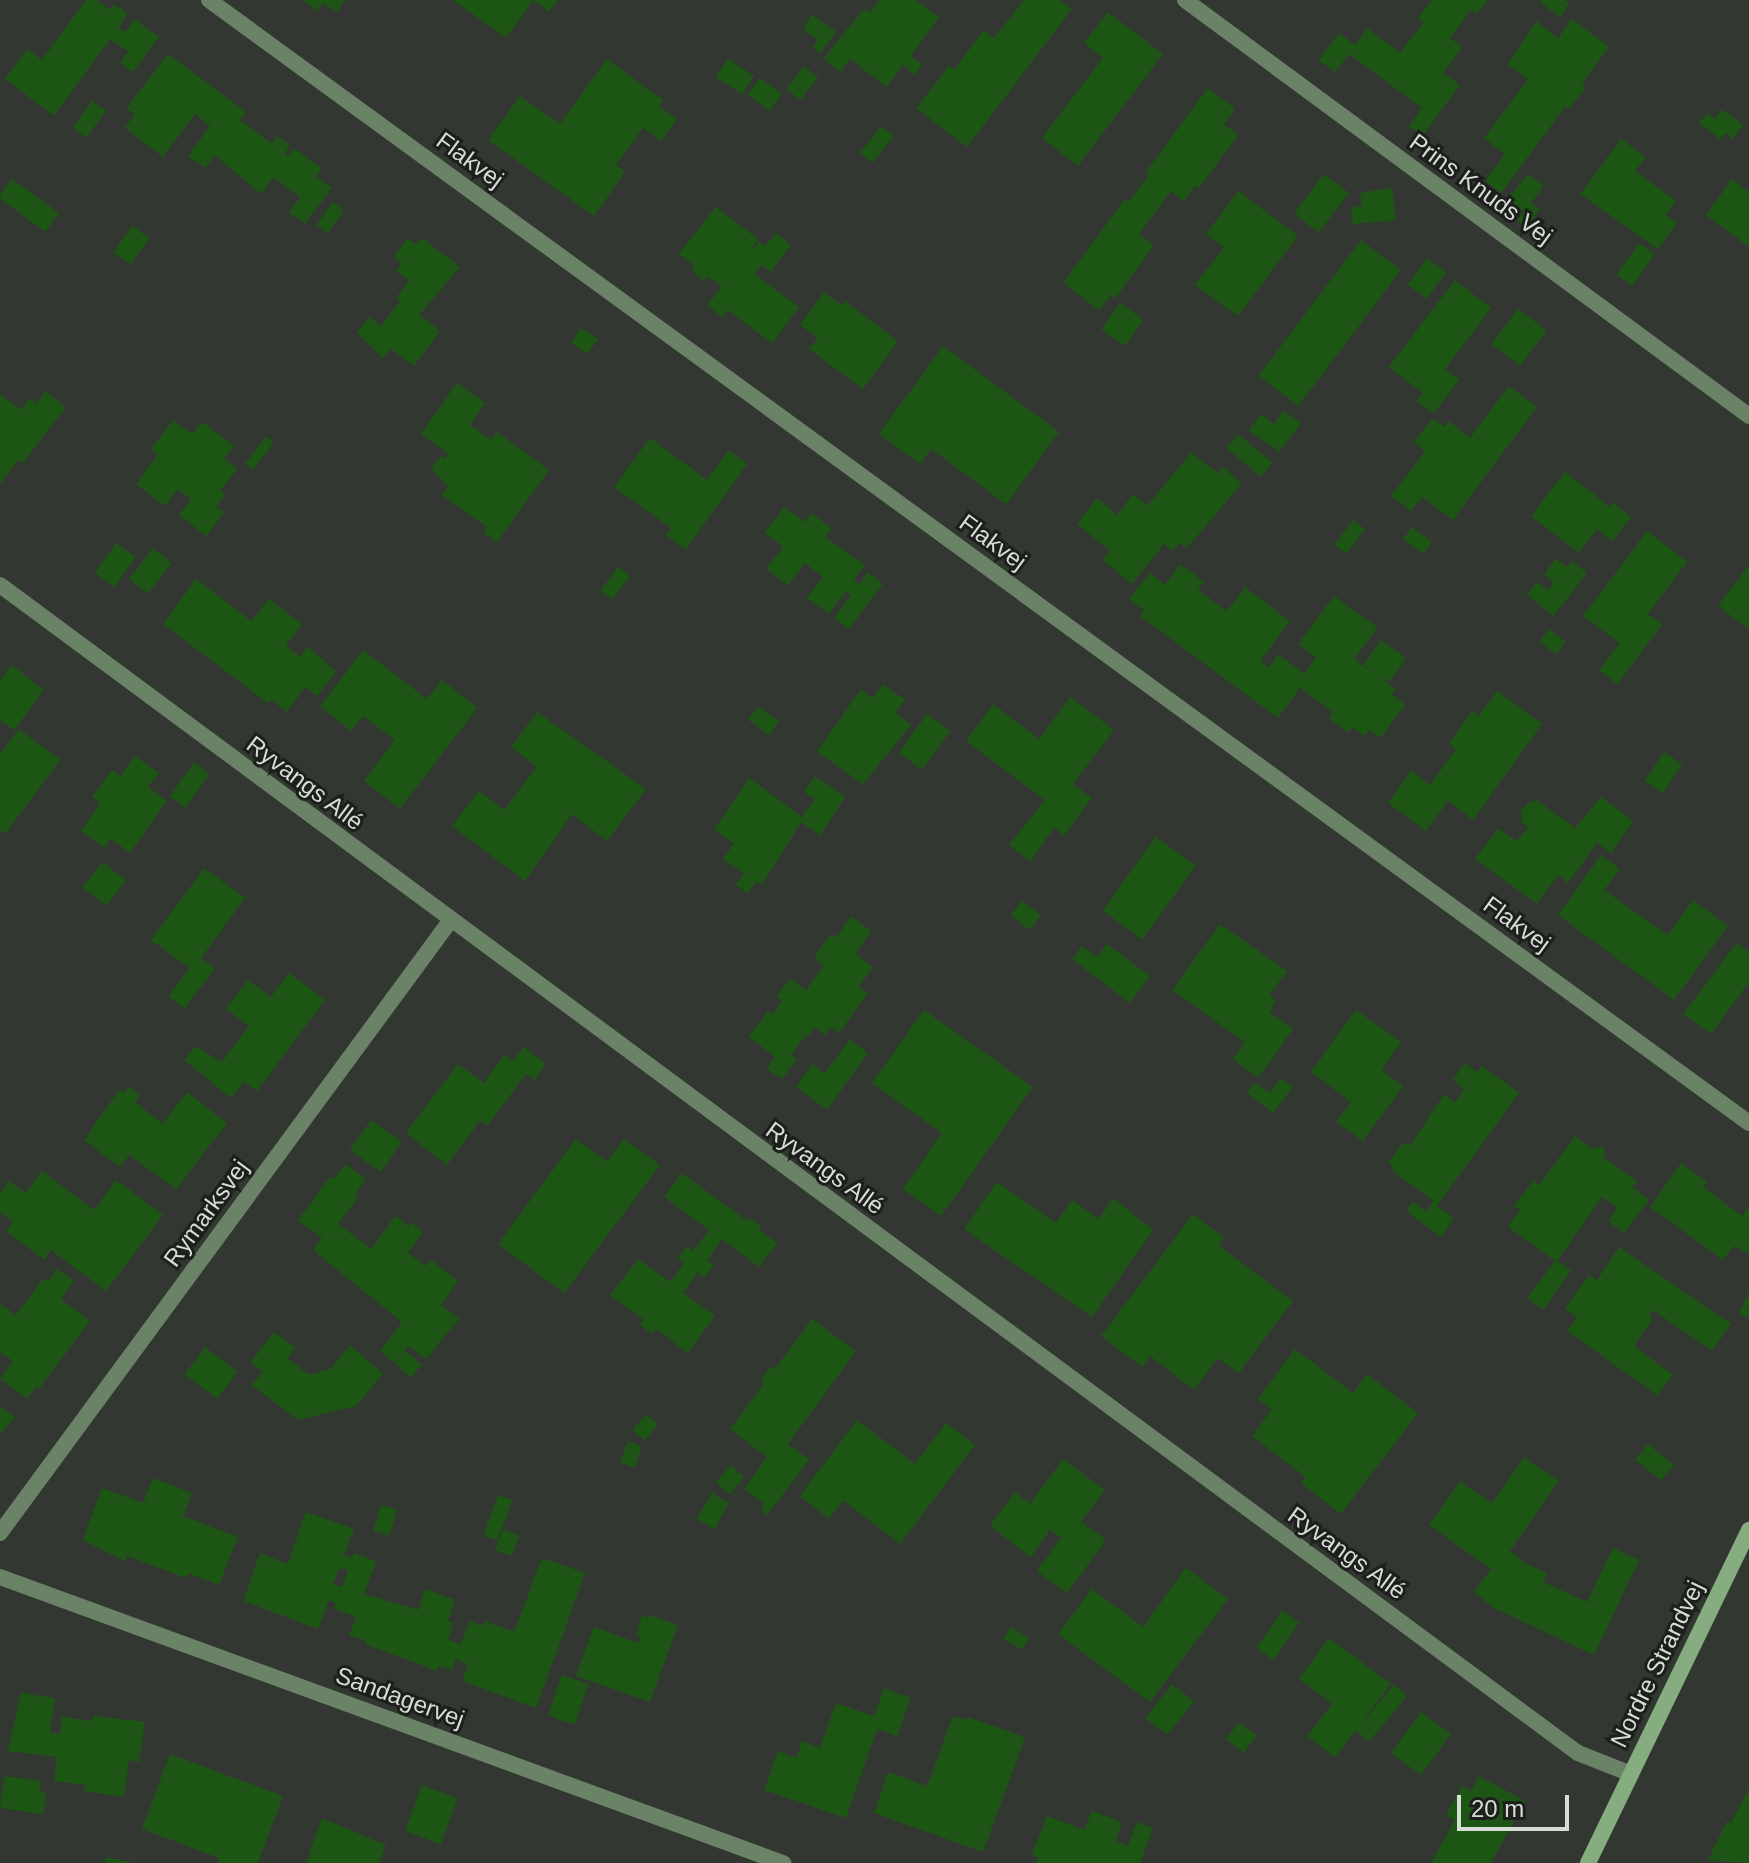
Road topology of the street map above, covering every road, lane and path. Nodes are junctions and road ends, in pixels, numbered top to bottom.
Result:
1 (209, 0) edge
2 (1185, 0) edge
3 (1749, 416) edge
4 (0, 585) edge
5 (450, 921) junction
6 (1749, 1123) edge
7 (1749, 1530) edge
8 (0, 1533) edge
9 (0, 1577) edge
10 (1631, 1774) junction
11 (783, 1863) edge
12 (1588, 1863) edge

1 - 6 street, Flakvej
2 - 3 street, Prins Knuds Vej
4 - 5 street, Ryvangs Allé
5 - 8 street, Rymarksvej
5 - 10 street, Ryvangs Allé
7 - 10 street, Nordre Strandvej
9 - 11 street, Sandagervej
10 - 12 street, Nordre Strandvej

